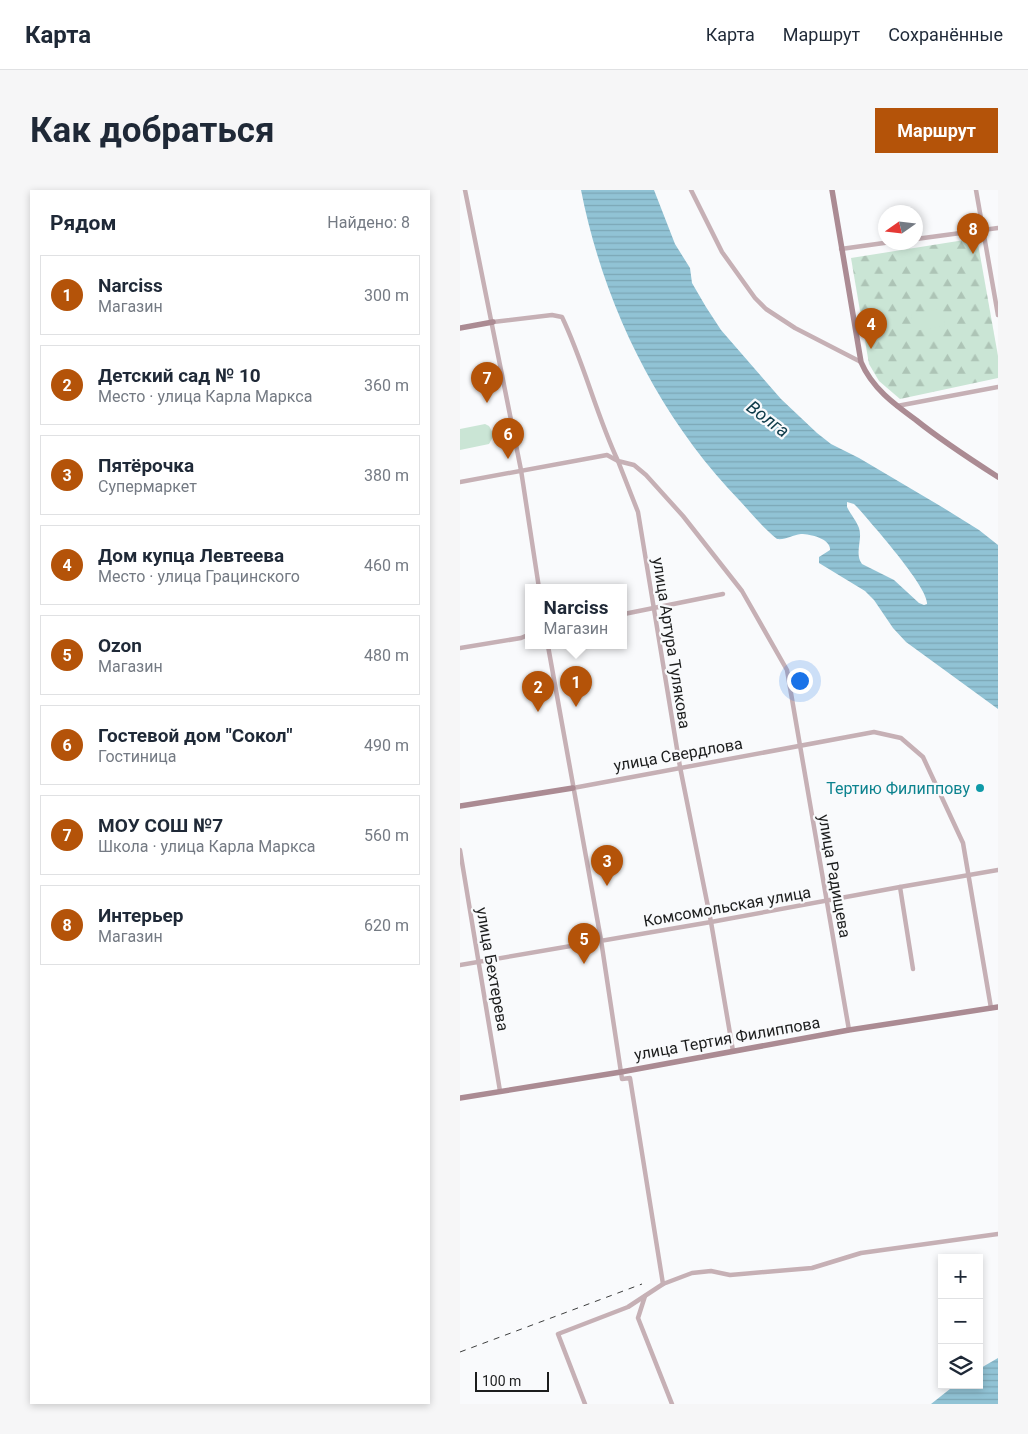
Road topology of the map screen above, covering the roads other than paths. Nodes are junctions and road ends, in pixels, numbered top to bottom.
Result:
1 (465, 190) edge
2 (691, 190) edge
3 (832, 190) edge
4 (976, 190) edge
5 (998, 228) edge
6 (983, 231) junction
7 (923, 239) edge
8 (878, 244) edge
9 (841, 249) junction
10 (998, 316) edge
11 (493, 322) junction
12 (460, 328) edge
13 (861, 362) junction
14 (998, 387) edge
15 (897, 406) junction
16 (618, 461) junction
17 (522, 470) junction
18 (998, 477) edge
19 (460, 482) edge
20 (538, 584) edge
21 (723, 594) dead end
22 (655, 608) junction
23 (627, 613) edge
24 (525, 637) edge
25 (460, 648) edge
26 (549, 649) edge
27 (800, 746) junction
28 (680, 767) junction
29 (574, 788) junction
30 (460, 806) edge
31 (460, 850) edge
32 (998, 870) edge
33 (968, 875) junction
34 (900, 887) junction
35 (827, 900) junction
36 (711, 922) junction
37 (601, 940) junction
38 (479, 962) junction
39 (460, 965) edge
40 (913, 969) dead end
41 (998, 1006) edge
42 (991, 1008) junction
43 (850, 1030) junction
44 (734, 1051) junction
45 (622, 1074) junction
46 (500, 1091) junction
47 (460, 1098) edge
48 (998, 1234) edge
49 (662, 1284) junction
50 (645, 1296) junction
51 (585, 1404) edge
52 (672, 1404) edge

1 - 11 street
2 - 13 street
3 - 9 street
4 - 6 street
5 - 6 street
6 - 7 street
6 - 10 street
8 - 9 street
9 - 13 street
11 - 12 street
11 - 16 street, улица Артура Тулякова
11 - 17 street
13 - 15 street
14 - 15 street
15 - 18 street
16 - 17 street
16 - 22 street, улица Артура Тулякова
16 - 27 street, улица Радищева
17 - 19 street
17 - 20 street
21 - 22 street
22 - 23 street
22 - 28 street, улица Артура Тулякова
24 - 25 street
26 - 29 street
27 - 28 street, улица Свердлова
27 - 33 street, улица Свердлова
27 - 35 street, улица Радищева
28 - 29 street, улица Свердлова
28 - 36 street, улица Артура Тулякова
29 - 30 street, улица Свердлова
29 - 37 street
31 - 38 street, улица Бехтерева
32 - 33 street, Комсомольская улица
33 - 34 street, Комсомольская улица
33 - 42 street
34 - 35 street, Комсомольская улица
34 - 40 street
35 - 36 street, Комсомольская улица
35 - 43 street, улица Радищева
36 - 37 street, Комсомольская улица
36 - 44 street, улица Артура Тулякова
37 - 38 street, Комсомольская улица
37 - 45 street
38 - 39 street, Комсомольская улица
38 - 46 street, улица Бехтерева
41 - 42 street, улица Тертия Филиппова
42 - 43 street, улица Тертия Филиппова
43 - 44 street, улица Тертия Филиппова
44 - 45 street, улица Тертия Филиппова
45 - 46 street, улица Тертия Филиппова
45 - 49 street
46 - 47 street, улица Тертия Филиппова
48 - 49 street
49 - 50 street
50 - 51 street
50 - 52 street

